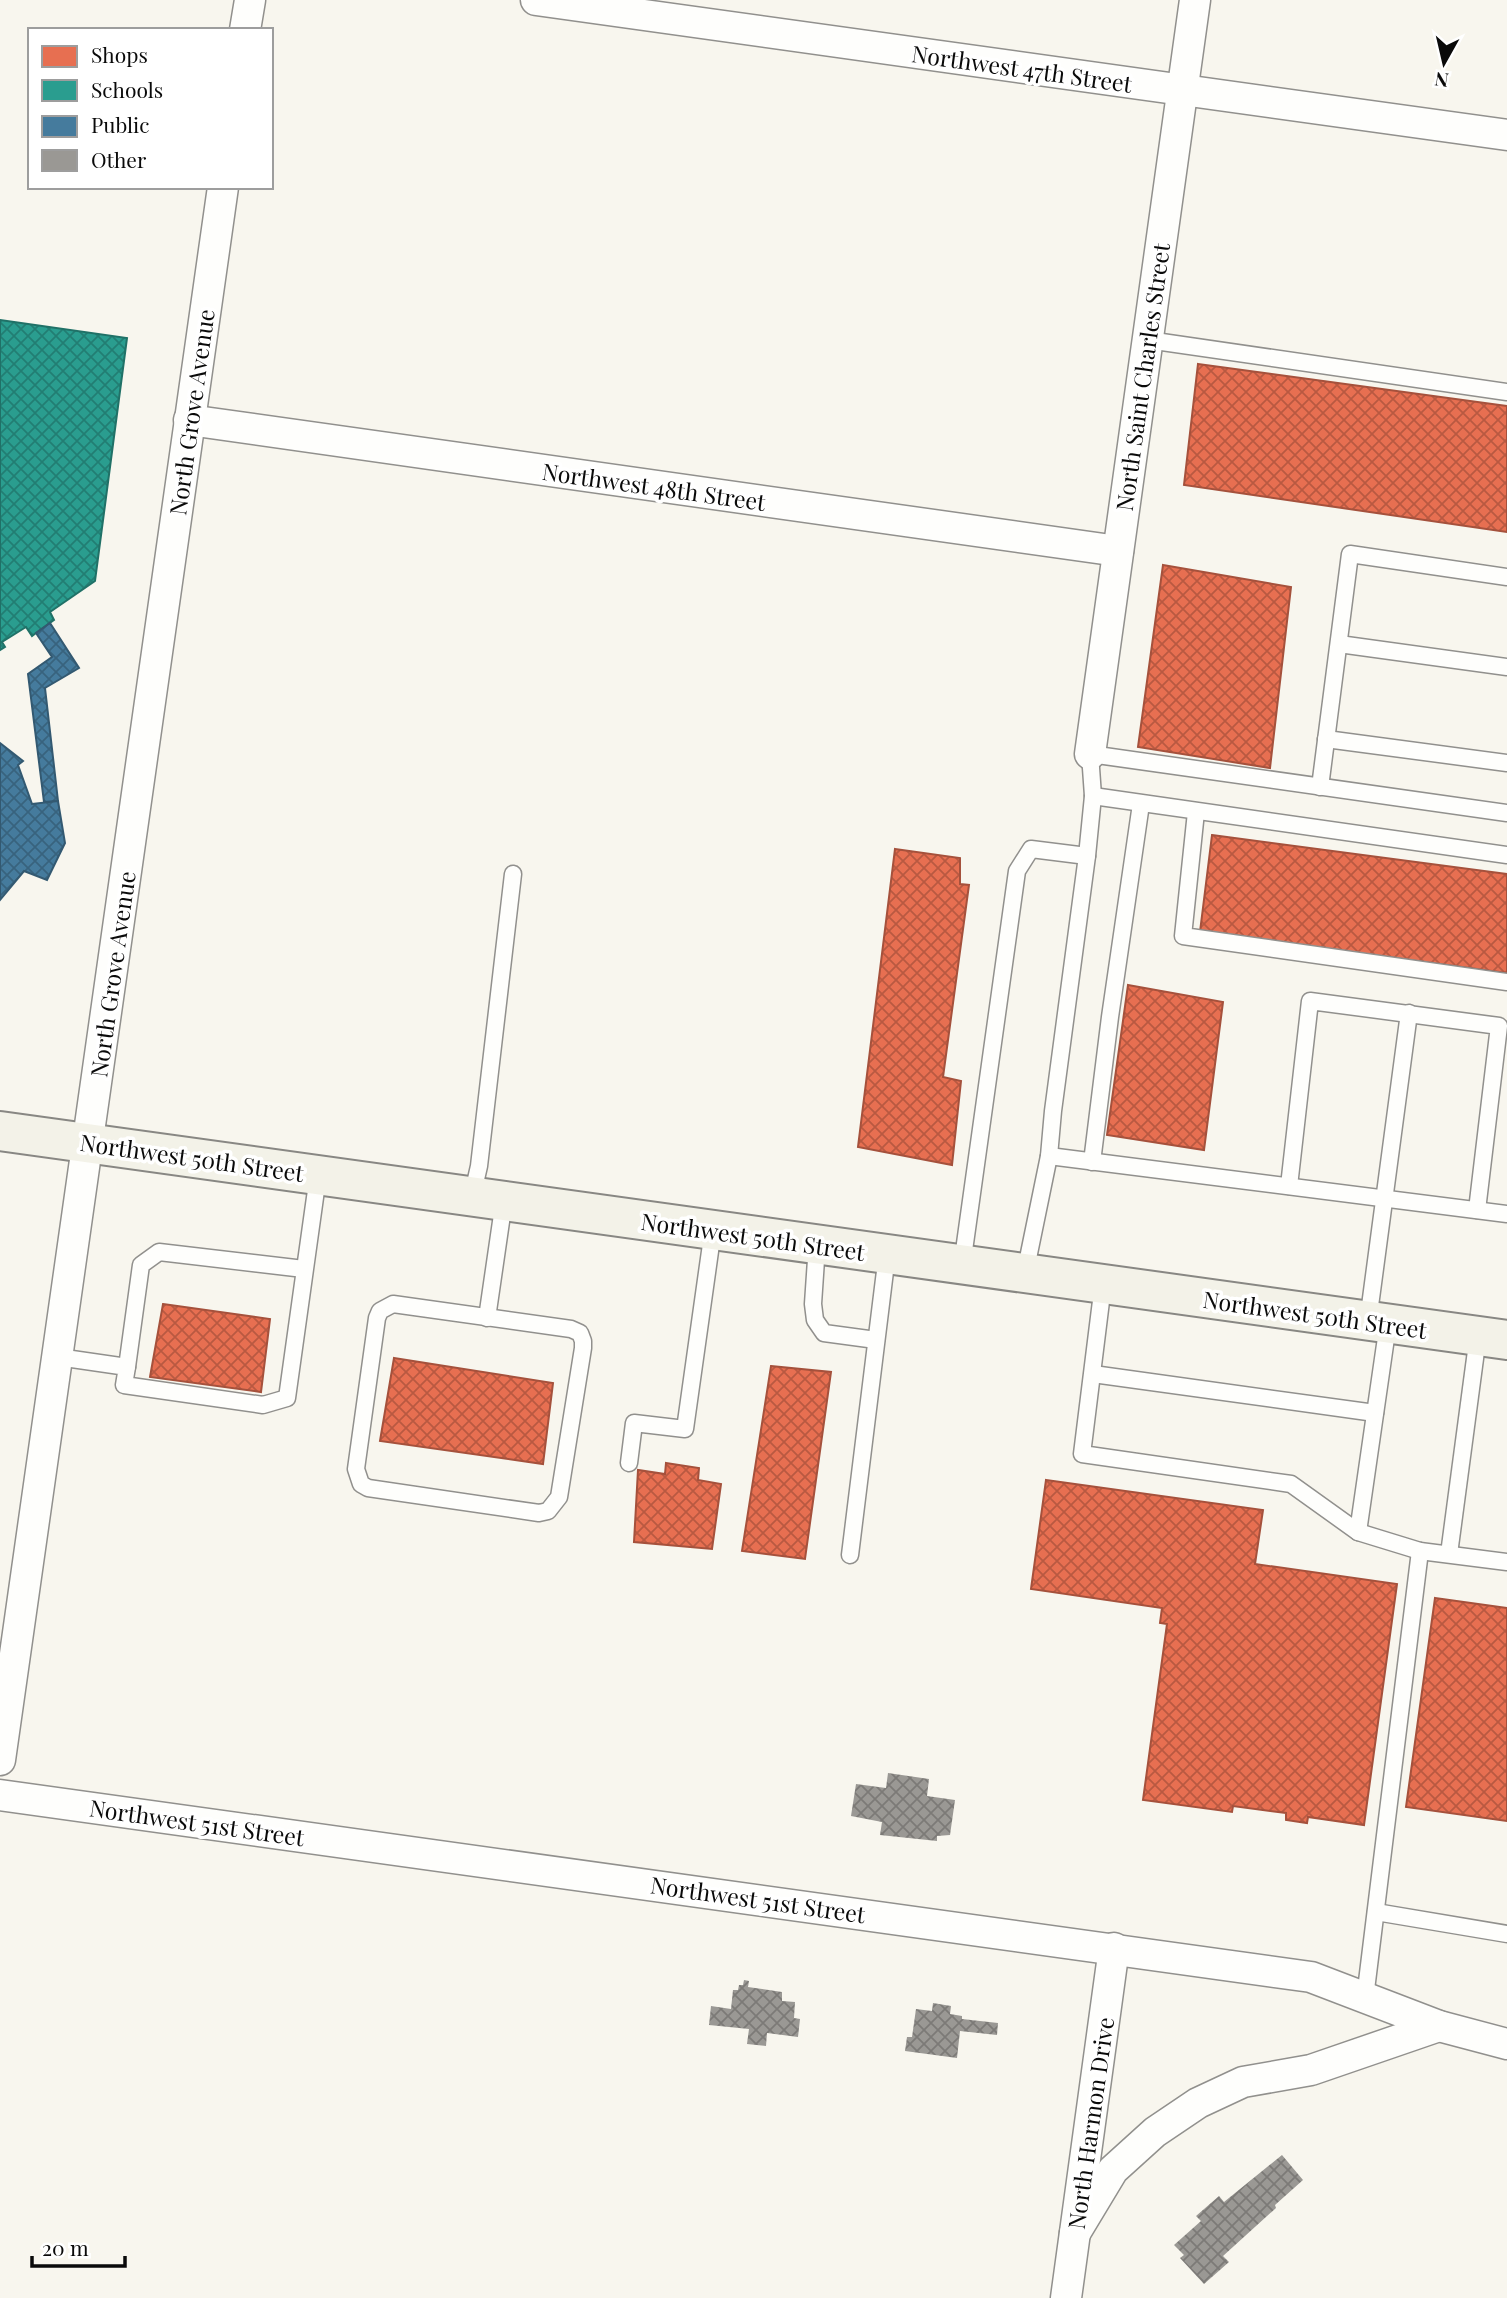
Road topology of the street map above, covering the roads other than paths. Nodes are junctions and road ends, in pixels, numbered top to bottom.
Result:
1 (250, 0) edge
2 (536, 0) edge
3 (1195, 0) edge
4 (245, 28) edge
5 (1182, 91) junction
6 (1507, 135) edge
7 (223, 189) edge
8 (1148, 340) junction
9 (1507, 392) edge
10 (190, 420) junction
11 (1118, 551) junction
12 (1507, 577) edge
13 (1339, 644) junction
14 (1507, 667) edge
15 (1326, 739) junction
16 (1090, 754) junction
17 (1507, 763) edge
18 (1320, 787) junction
19 (1093, 796) junction
20 (1141, 804) junction
21 (1196, 812) junction
22 (1507, 813) edge
23 (1507, 855) edge
24 (1087, 856) junction
25 (513, 874) dead end
26 (1507, 982) edge
27 (1409, 1013) junction
28 (0, 1131) edge
29 (88, 1143) junction
30 (1049, 1156) junction
31 (1092, 1162) junction
32 (318, 1175) junction
33 (1289, 1186) junction
34 (1384, 1198) junction
35 (488, 1199) junction
36 (1476, 1210) junction
37 (1507, 1214) edge
38 (713, 1230) junction
39 (817, 1245) junction
40 (887, 1255) junction
41 (962, 1265) junction
42 (304, 1269) junction
43 (1025, 1273) junction
44 (1104, 1284) junction
45 (488, 1318) junction
46 (1378, 1322) junction
47 (1492, 1338) edge
48 (877, 1340) junction
49 (58, 1357) junction
50 (127, 1367) junction
51 (1093, 1374) junction
52 (1375, 1413) junction
53 (629, 1463) dead end
54 (1358, 1532) junction
55 (1420, 1551) junction
56 (850, 1555) dead end
57 (1449, 1555) junction
58 (1507, 1562) edge
59 (10, 1633) edge
60 (0, 1760) edge
61 (0, 1795) edge
62 (1376, 1912) junction
63 (1507, 1934) edge
64 (1114, 1948) junction
65 (1365, 1998) junction
66 (1439, 2026) junction
67 (1507, 2044) edge
68 (1074, 2233) junction
69 (1066, 2298) edge

1 - 4 street
2 - 5 street, Northwest 47th Street
3 - 5 street, North Saint Charles Street
5 - 6 street, Northwest 47th Street
5 - 8 street, North Saint Charles Street
7 - 10 street, North Grove Avenue
8 - 9 lane
8 - 11 street, North Saint Charles Street
10 - 11 street, Northwest 48th Street
10 - 29 street, North Grove Avenue
11 - 16 street, North Saint Charles Street
12 - 13 lane
13 - 14 lane
13 - 15 lane
15 - 17 lane
15 - 18 lane
16 - 18 lane
16 - 19 lane
18 - 22 lane
19 - 20 lane
19 - 24 lane
20 - 21 lane
20 - 31 lane
21 - 23 lane
21 - 26 lane
24 - 30 lane
24 - 41 lane
25 - 35 lane
27 - 33 lane
27 - 34 lane
27 - 36 lane
28 - 29 main road, Northwest 50th Street
29 - 32 main road, Northwest 50th Street
29 - 49 street, North Grove Avenue
30 - 31 lane
30 - 43 lane
31 - 33 lane
32 - 35 main road, Northwest 50th Street
32 - 42 lane
33 - 34 lane
34 - 36 lane
34 - 46 lane
35 - 38 main road, Northwest 50th Street
35 - 45 lane
36 - 37 lane
38 - 39 main road, Northwest 50th Street
38 - 53 lane
39 - 40 main road, Northwest 50th Street
39 - 48 lane
40 - 41 main road, Northwest 50th Street
40 - 48 lane
41 - 43 main road, Northwest 50th Street
42 - 50 lane
42 - 50 lane
43 - 44 main road, Northwest 50th Street
44 - 46 main road, Northwest 50th Street
44 - 51 lane
45 - 45 lane
46 - 47 main road, Northwest 50th Street
46 - 52 lane
47 - 57 lane
48 - 56 lane
49 - 50 lane
49 - 59 street, North Grove Avenue
51 - 52 lane
51 - 54 lane
52 - 54 lane
54 - 55 lane
55 - 57 lane
55 - 62 lane
57 - 58 lane
59 - 60 street, North Grove Avenue
61 - 64 street, Northwest 51st Street
62 - 63 lane
62 - 65 lane
64 - 65 street, Northwest 51st Street
64 - 68 street, North Harmon Drive
65 - 66 street, Northwest 51st Street
66 - 67 street, Northwest 51st Street
66 - 68 street
68 - 69 street, North Harmon Drive

